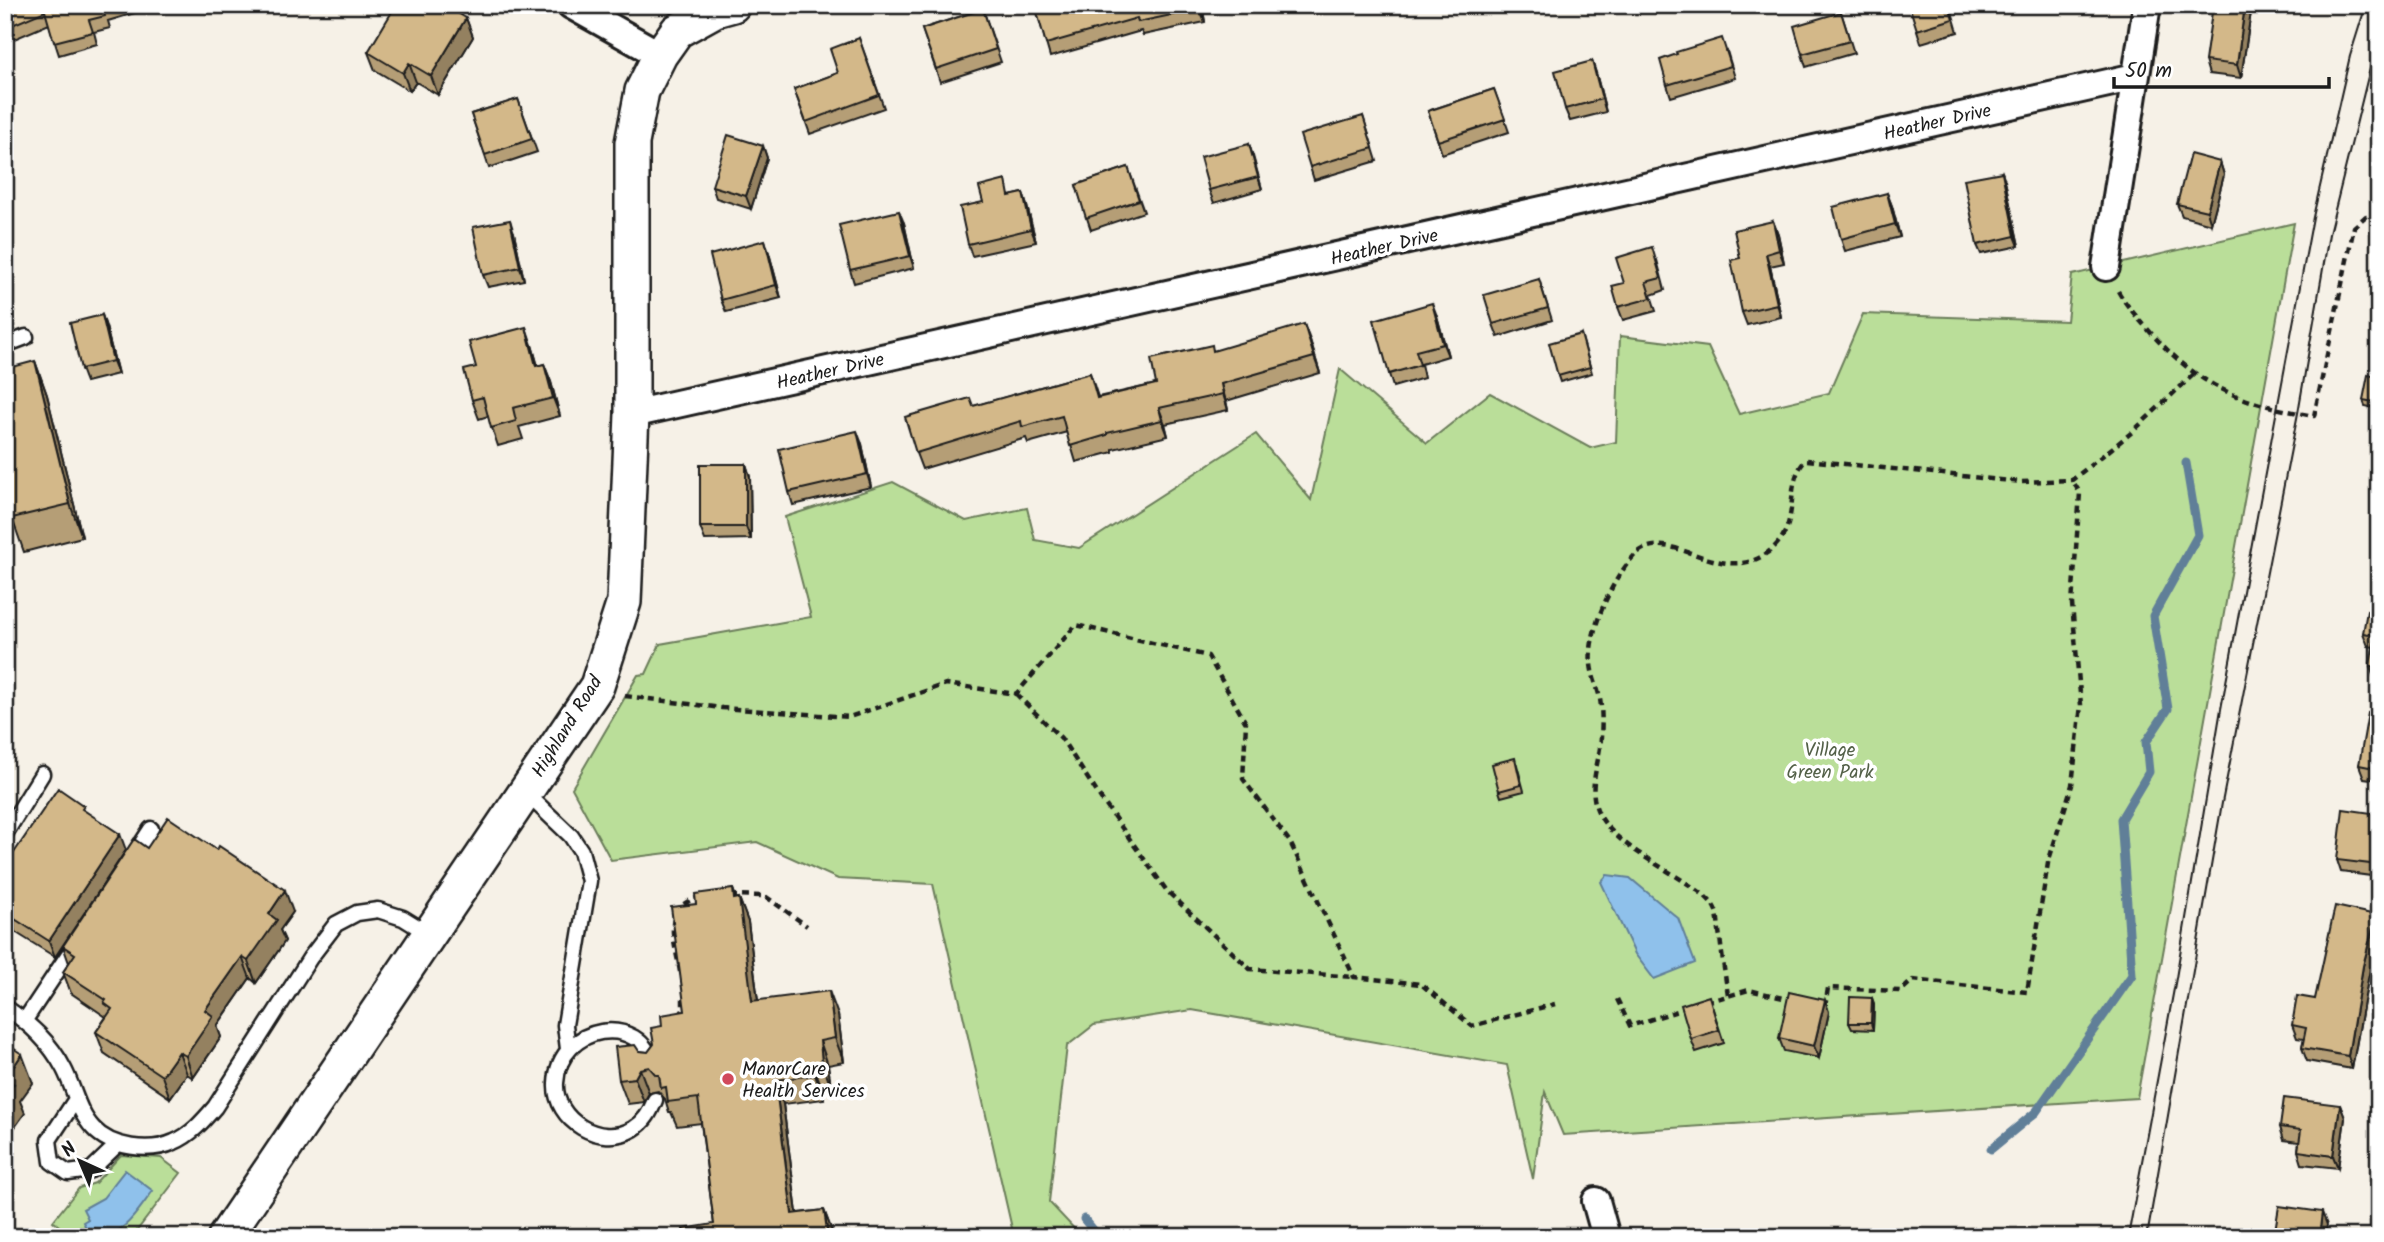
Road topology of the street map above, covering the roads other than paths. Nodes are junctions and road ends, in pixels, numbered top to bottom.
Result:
1 (571, 5) edge
2 (733, 5) edge
3 (2147, 5) edge
4 (660, 55) junction
5 (2135, 77) junction
6 (2106, 267) road end
7 (26, 337) dead end
8 (5, 345) edge
9 (632, 415) junction
10 (42, 774) dead end
11 (525, 792) junction
12 (151, 829) dead end
13 (5, 834) edge
14 (121, 874) edge
15 (85, 930) edge
16 (429, 934) junction
17 (5, 1007) edge
18 (25, 1020) junction
19 (568, 1049) junction
20 (653, 1064) edge
21 (76, 1100) junction
22 (655, 1100) edge
23 (118, 1144) junction
24 (1595, 1201) dead end
25 (226, 1236) edge
26 (1606, 1237) edge

1 - 4 street
2 - 4 street, Highland Road
3 - 5 street
4 - 9 street, Highland Road
5 - 6 street
5 - 9 street, Heather Drive
7 - 8 lane
9 - 11 street, Highland Road
10 - 13 lane
11 - 16 street, Highland Road
11 - 19 lane
12 - 14 lane
15 - 18 lane
16 - 23 lane
16 - 25 street, Highland Road
17 - 18 lane
18 - 21 lane
19 - 20 lane
19 - 22 lane
21 - 23 lane
21 - 23 lane
24 - 26 street

